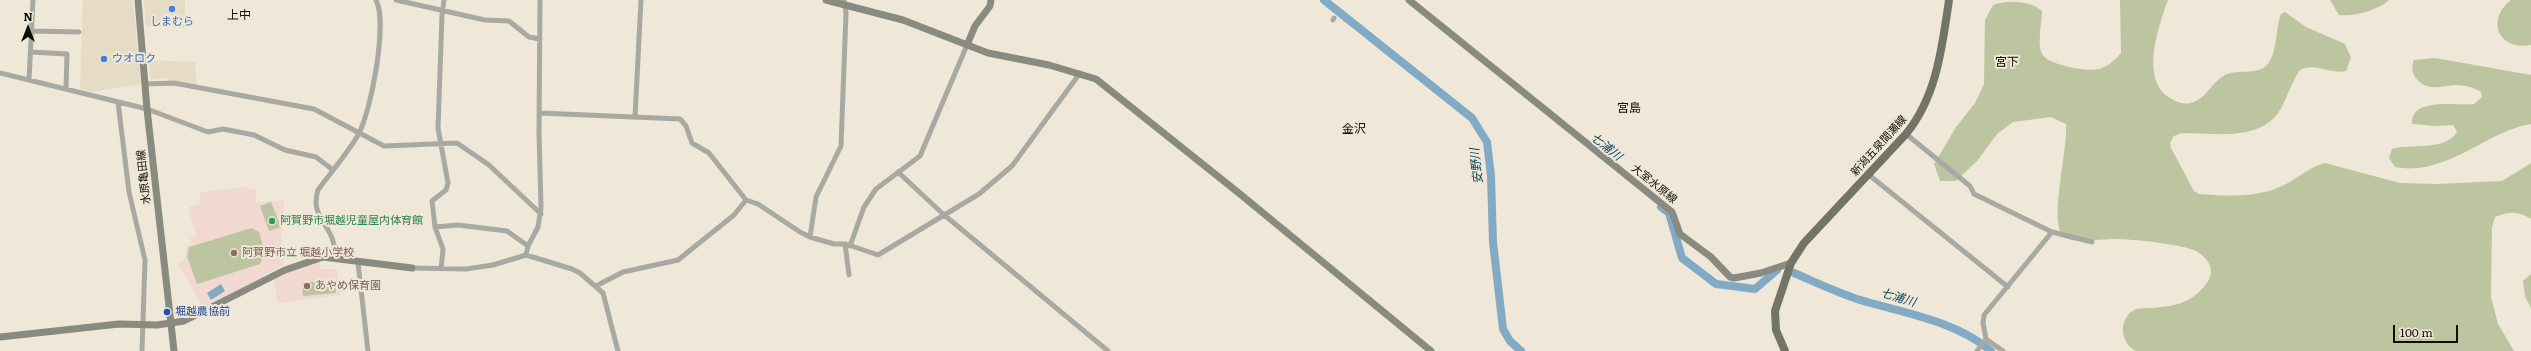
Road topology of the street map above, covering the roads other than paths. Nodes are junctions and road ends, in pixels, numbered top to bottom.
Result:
1 (33, 0) edge
2 (138, 0) edge
3 (376, 0) edge
4 (396, 0) edge
5 (444, 0) edge
6 (540, 0) edge
7 (641, 0) edge
8 (826, 0) edge
9 (991, 0) edge
10 (1409, 0) edge
11 (1949, 0) edge
12 (844, 2) edge
13 (444, 10) junction
14 (32, 30) junction
15 (80, 32) dead end
16 (540, 39) junction
17 (967, 45) junction
18 (31, 52) junction
19 (0, 73) edge
20 (1080, 73) junction
21 (29, 80) junction
22 (145, 84) junction
23 (66, 89) junction
24 (118, 102) junction
25 (147, 109) junction
26 (540, 113) junction
27 (635, 117) junction
28 (359, 134) junction
29 (1906, 134) junction
30 (441, 144) junction
31 (333, 170) junction
32 (898, 172) junction
33 (1869, 175) junction
34 (746, 200) junction
35 (541, 214) junction
36 (943, 214) junction
37 (435, 226) junction
38 (2052, 232) junction
39 (810, 237) junction
40 (2092, 242) dead end
41 (847, 245) junction
42 (528, 246) junction
43 (526, 255) junction
44 (334, 258) junction
45 (358, 263) junction
46 (1791, 263) junction
47 (412, 268) joint
48 (441, 269) junction
49 (849, 275) dead end
50 (596, 286) junction
51 (2008, 287) junction
52 (170, 323) junction
53 (142, 325) junction
54 (0, 337) edge
55 (1986, 340) junction
56 (142, 351) edge
57 (174, 351) edge
58 (368, 351) edge
59 (618, 351) edge
60 (1108, 351) edge
61 (1431, 351) edge
62 (1785, 351) edge
63 (1977, 351) edge
64 (2003, 351) edge

1 - 14 street
2 - 22 street, 水原亀田線
3 - 28 street
4 - 13 street
5 - 13 street
6 - 16 street
7 - 27 street
8 - 12 street
9 - 17 street
10 - 46 street, 大室水原線
11 - 29 main road, 新潟五泉間瀬線
12 - 17 street
12 - 39 street
13 - 16 street
13 - 30 street
14 - 15 street
14 - 18 street
16 - 26 street
17 - 20 street
17 - 32 street
18 - 21 street
18 - 23 street
19 - 21 street
20 - 36 street
20 - 61 street
21 - 23 street
22 - 25 street, 水原亀田線
22 - 28 street
23 - 24 street
24 - 25 street
24 - 53 street
25 - 31 street
25 - 52 street, 水原亀田線
26 - 27 street
26 - 35 street
27 - 34 street
28 - 30 street
28 - 31 street
29 - 33 main road, 新潟五泉間瀬線
29 - 38 street
30 - 35 street
30 - 37 street
31 - 44 street
32 - 36 street
32 - 41 street
33 - 46 main road, 新潟五泉間瀬線
33 - 51 street
34 - 39 street
34 - 50 street
35 - 42 street
36 - 41 street
36 - 60 street
37 - 42 street
37 - 48 street
38 - 40 street
38 - 51 street
39 - 41 street
41 - 49 street
42 - 43 street
43 - 48 street
43 - 50 street
44 - 45 street
44 - 52 street
45 - 47 street
45 - 58 street
46 - 62 main road, 新潟五泉間瀬線
47 - 48 street
50 - 59 street
51 - 55 street
52 - 53 street
52 - 57 street, 水原亀田線
53 - 54 street
53 - 56 street
55 - 63 street
55 - 64 street

